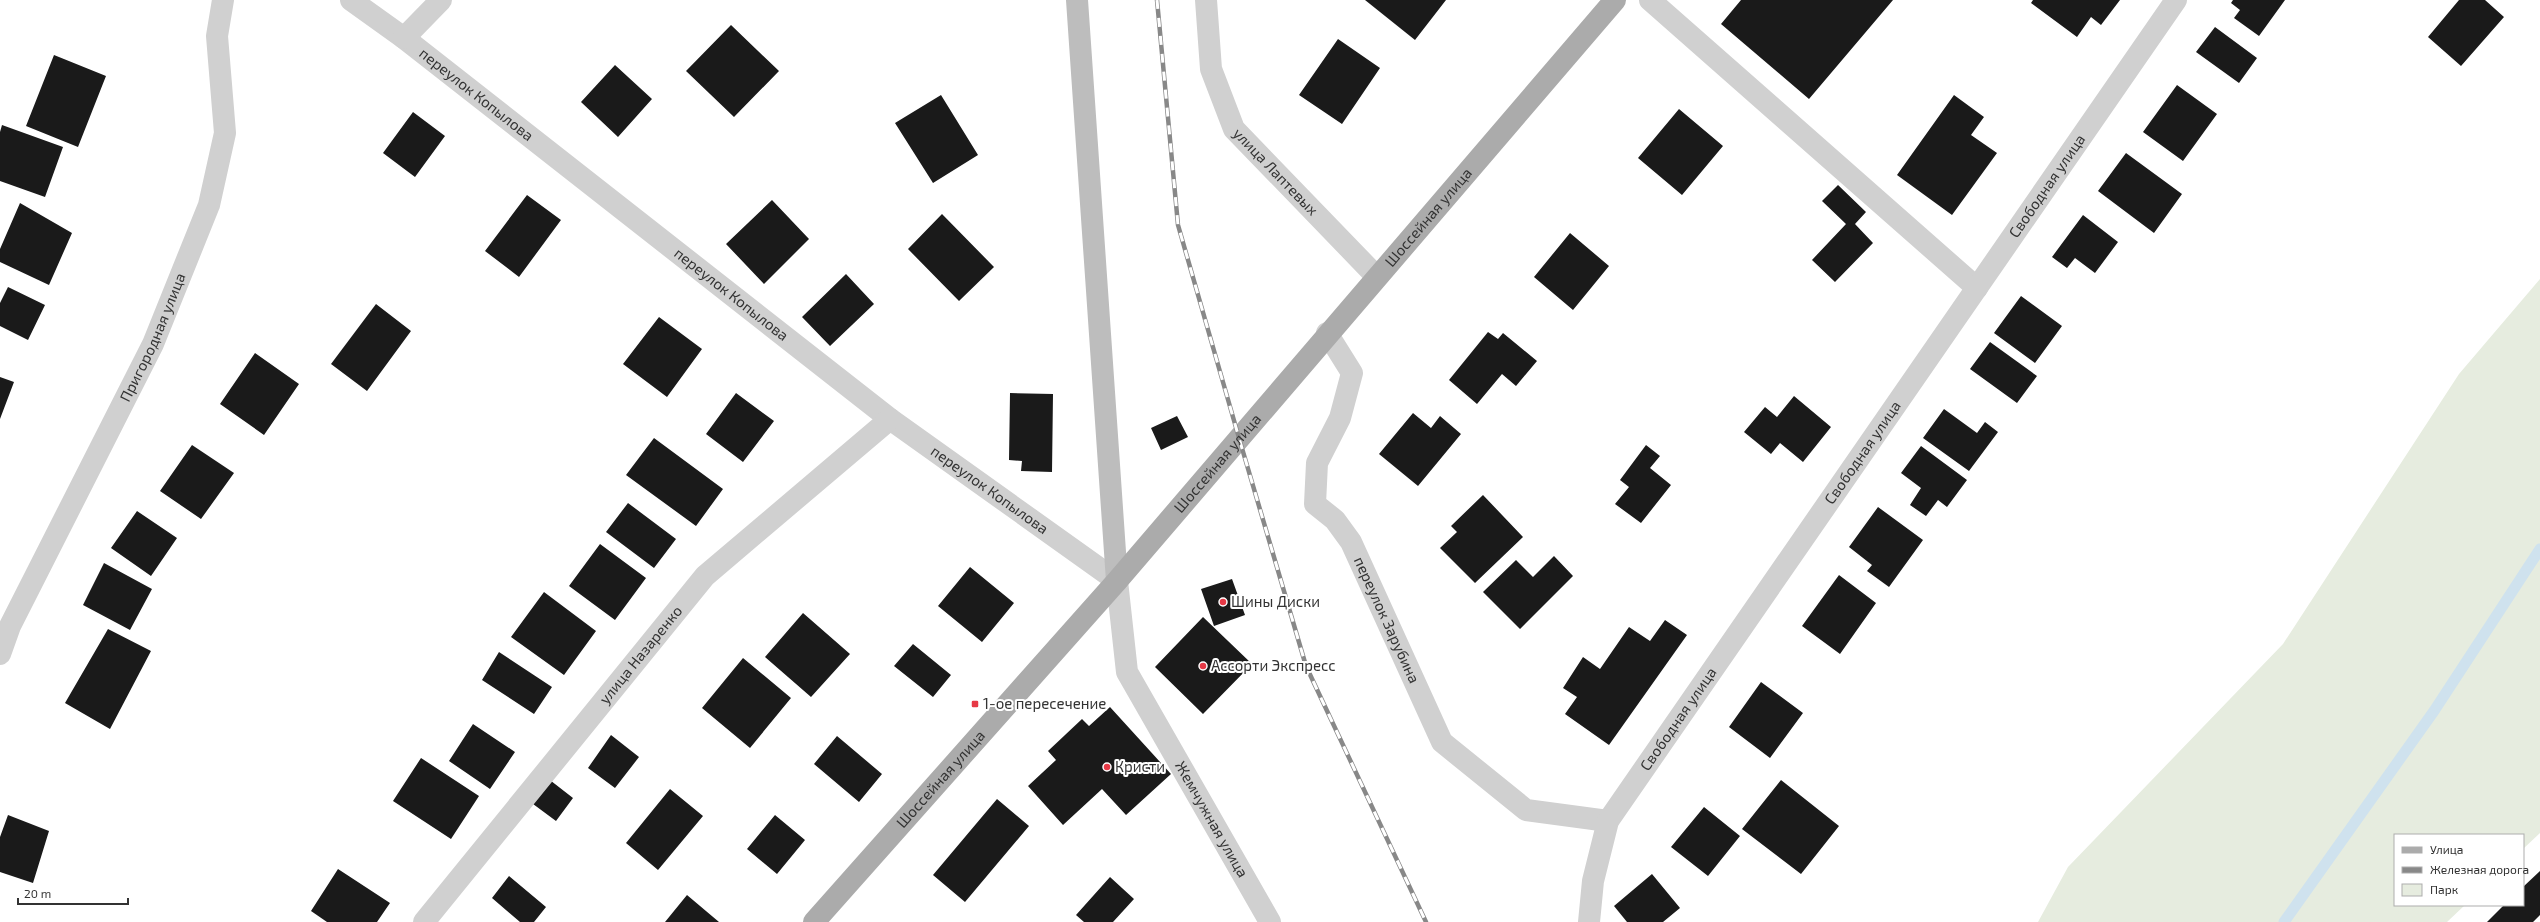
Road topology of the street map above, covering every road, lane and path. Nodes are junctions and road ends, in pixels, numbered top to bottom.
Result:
1 (223, 0) edge
2 (351, 0) edge
3 (441, 0) edge
4 (1077, 0) edge
5 (1206, 0) edge
6 (1615, 0) edge
7 (1650, 0) edge
8 (2176, 0) edge
9 (404, 38) junction
10 (1376, 276) junction
11 (1977, 288) junction
12 (1328, 333) junction
13 (890, 419) junction
14 (1117, 581) junction
15 (0, 654) edge
16 (1608, 821) junction
17 (424, 922) edge
18 (814, 922) edge
19 (1270, 922) edge
20 (1589, 922) edge

1 - 15 street, Пригородная улица
2 - 9 street, переулок Копылова
3 - 9 street
4 - 14 street
5 - 10 street, улица Лаптевых
6 - 10 main road, Шоссейная улица
7 - 11 street
8 - 11 street, Свободная улица
9 - 13 street, переулок Копылова
10 - 12 main road, Шоссейная улица
11 - 16 street, Свободная улица
12 - 14 main road, Шоссейная улица
12 - 16 street, переулок Зарубина
13 - 14 street, переулок Копылова
13 - 17 street, улица Назаренко
14 - 18 main road, Шоссейная улица
14 - 19 street, Жемчужная улица
16 - 20 street, Свободная улица

